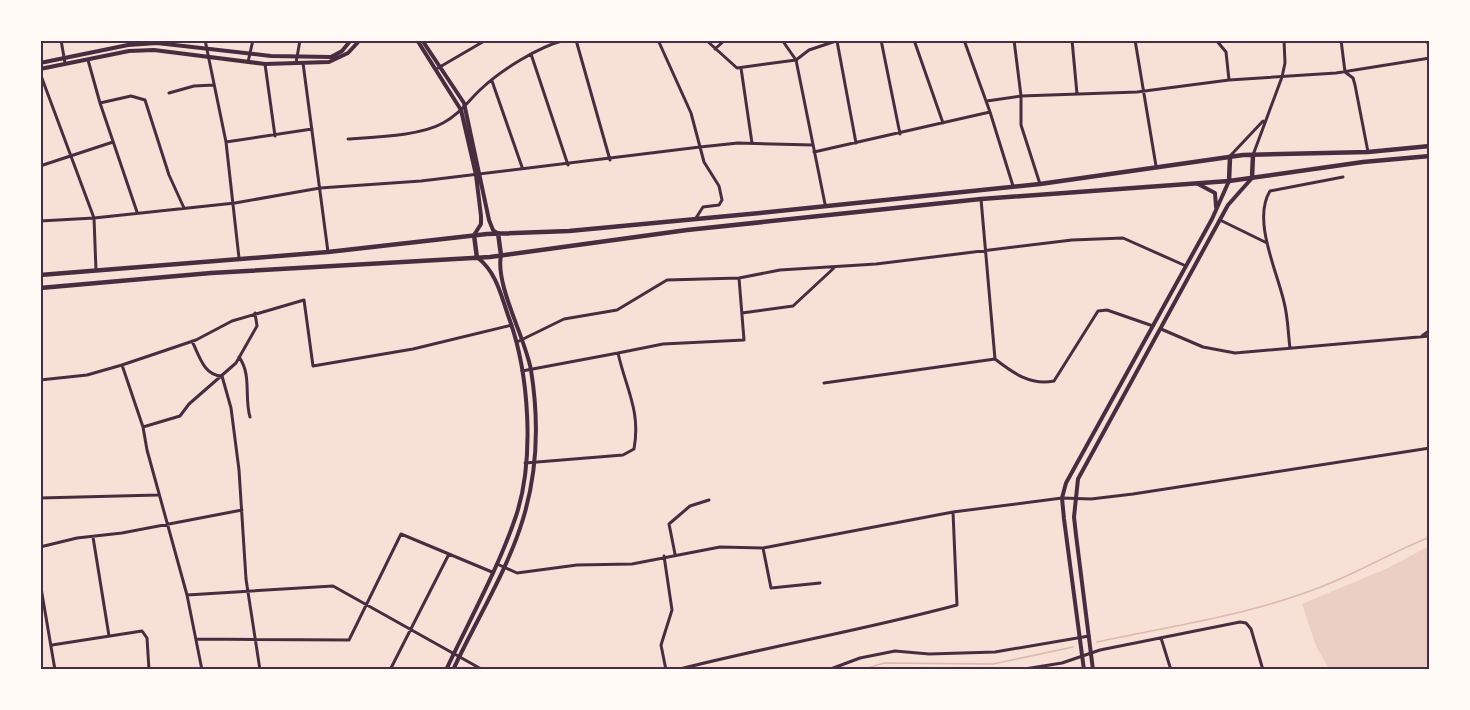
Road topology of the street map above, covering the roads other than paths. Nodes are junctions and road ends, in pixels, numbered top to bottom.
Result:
1 (61, 40) edge
2 (205, 40) edge
3 (253, 40) edge
4 (300, 40) edge
5 (351, 40) edge
6 (360, 40) edge
7 (417, 40) edge
8 (430, 40) edge
9 (486, 40) edge
10 (565, 40) edge
11 (576, 40) edge
12 (658, 40) edge
13 (706, 40) edge
14 (725, 40) edge
15 (782, 40) edge
16 (880, 40) edge
17 (914, 40) edge
18 (964, 40) edge
19 (1014, 40) edge
20 (1072, 40) edge
21 (1135, 40) edge
22 (1216, 40) edge
23 (1284, 40) edge
24 (1341, 40) edge
25 (1427, 40) edge
26 (838, 41) edge
27 (553, 42) edge
28 (423, 44) edge
29 (207, 48) junction
30 (714, 49) junction
31 (1430, 50) edge
32 (250, 54) junction
33 (531, 54) junction
34 (64, 57) junction
35 (210, 57) junction
36 (297, 57) junction
37 (88, 58) junction
38 (1430, 58) edge
39 (796, 60) junction
40 (248, 62) junction
41 (40, 63) edge
42 (65, 63) junction
43 (296, 63) junction
44 (303, 63) junction
45 (265, 64) junction
46 (438, 68) junction
47 (741, 68) junction
48 (40, 70) edge
49 (1345, 72) junction
50 (1282, 77) junction
51 (1229, 80) junction
52 (492, 81) junction
53 (214, 85) junction
54 (1143, 91) junction
55 (169, 93) dead end
56 (1077, 94) junction
57 (1021, 96) junction
58 (987, 101) junction
59 (100, 104) junction
60 (463, 108) junction
61 (990, 112) junction
62 (1264, 119) junction
63 (943, 123) junction
64 (312, 129) junction
65 (900, 134) junction
66 (275, 136) junction
67 (348, 139) dead end
68 (113, 142) junction
69 (226, 142) junction
70 (856, 143) junction
71 (753, 144) junction
72 (813, 145) junction
73 (1430, 146) edge
74 (700, 147) junction
75 (814, 152) junction
76 (1368, 152) junction
77 (1253, 155) junction
78 (1430, 156) edge
79 (72, 157) junction
80 (1230, 157) junction
81 (610, 160) junction
82 (568, 165) junction
83 (40, 166) edge
84 (1156, 166) junction
85 (522, 167) junction
86 (478, 175) junction
87 (1343, 177) dead end
88 (1252, 178) junction
89 (1230, 181) junction
90 (1040, 184) junction
91 (1194, 184) junction
92 (1013, 186) junction
93 (320, 188) junction
94 (981, 199) junction
95 (234, 203) junction
96 (825, 204) junction
97 (184, 208) junction
98 (137, 212) junction
99 (1216, 213) junction
100 (94, 218) junction
101 (696, 218) junction
102 (40, 220) edge
103 (1220, 220) junction
104 (498, 233) junction
105 (474, 235) junction
106 (1267, 243) junction
107 (986, 250) junction
108 (328, 252) junction
109 (501, 255) junction
110 (239, 258) junction
111 (477, 258) junction
112 (1186, 266) junction
113 (835, 267) junction
114 (96, 270) junction
115 (40, 275) edge
116 (739, 278) junction
117 (40, 288) edge
118 (255, 313) junction
119 (742, 313) junction
120 (512, 325) junction
121 (1153, 326) junction
122 (1161, 329) junction
123 (1430, 330) edge
124 (1430, 336) edge
125 (1420, 337) junction
126 (523, 339) junction
127 (192, 341) junction
128 (517, 342) junction
129 (1290, 348) junction
130 (618, 353) junction
131 (239, 357) junction
132 (995, 359) junction
133 (122, 365) junction
134 (530, 369) junction
135 (522, 371) junction
136 (222, 376) junction
137 (40, 380) edge
138 (824, 382) dead end
139 (250, 417) dead end
140 (143, 427) junction
141 (1430, 448) edge
142 (534, 462) junction
143 (525, 463) junction
144 (158, 495) junction
145 (40, 498) edge
146 (1062, 498) junction
147 (1076, 498) junction
148 (709, 500) dead end
149 (242, 510) junction
150 (953, 512) junction
151 (168, 524) junction
152 (93, 537) junction
153 (40, 547) edge
154 (763, 548) junction
155 (449, 554) junction
156 (675, 554) junction
157 (664, 556) junction
158 (497, 564) junction
159 (503, 567) junction
160 (492, 572) junction
161 (40, 582) edge
162 (820, 583) dead end
163 (248, 591) junction
164 (187, 595) junction
165 (366, 605) junction
166 (410, 629) junction
167 (109, 636) junction
168 (1089, 636) junction
169 (1079, 638) junction
170 (1161, 638) junction
171 (196, 639) junction
172 (256, 639) junction
173 (52, 645) junction
174 (453, 654) junction
175 (1091, 654) junction
176 (459, 657) junction
177 (1082, 658) junction
178 (55, 669) edge
179 (149, 669) edge
180 (202, 669) edge
181 (260, 669) edge
182 (390, 669) edge
183 (446, 669) edge
184 (453, 669) edge
185 (483, 669) edge
186 (666, 669) edge
187 (676, 669) edge
188 (828, 669) edge
189 (1018, 669) edge
190 (1084, 669) edge
191 (1093, 669) edge
192 (1171, 669) edge
193 (1263, 669) edge

1 - 34 street
2 - 29 street
3 - 32 street
4 - 36 street
5 - 36 main road
6 - 44 main road
7 - 28 main road
8 - 28 street
9 - 46 street
10 - 27 street
11 - 81 street
12 - 74 street
13 - 30 street
14 - 30 street
15 - 39 street
16 - 65 street
17 - 63 street
18 - 58 street
19 - 57 street
20 - 56 street
21 - 54 street
22 - 51 street
23 - 50 street
24 - 49 street
25 - 31 street
26 - 39 street
26 - 70 street
27 - 33 street
28 - 46 main road
29 - 32 main road
29 - 34 main road
29 - 35 street
30 - 47 street
32 - 36 main road
32 - 40 street
33 - 52 street
33 - 82 street
34 - 41 main road
34 - 42 street
35 - 37 main road
35 - 40 main road
35 - 53 street
36 - 43 street
37 - 42 main road
37 - 59 street
38 - 49 street
39 - 47 street
39 - 72 street
40 - 45 main road
42 - 48 main road
43 - 44 main road
43 - 45 main road
44 - 64 street
45 - 66 street
46 - 60 main road
47 - 71 street
48 - 79 street
49 - 50 street
49 - 76 street
50 - 51 street
50 - 62 street
51 - 54 street
52 - 60 street
52 - 85 street
53 - 55 street
53 - 69 street
54 - 56 street
54 - 84 street
56 - 57 street
57 - 58 street
57 - 90 street
58 - 61 street
59 - 68 street
59 - 97 street
60 - 67 street
60 - 86 main road
61 - 63 street
61 - 92 street
62 - 77 street
62 - 80 street
63 - 65 street
64 - 66 street
64 - 93 street
65 - 70 street
66 - 69 street
68 - 79 street
68 - 98 street
69 - 95 street
70 - 75 street
71 - 72 street
71 - 74 street
72 - 75 street
73 - 76 highway
74 - 81 street
74 - 101 street
75 - 96 street
76 - 77 highway
77 - 80 highway
77 - 88 highway
78 - 88 highway
79 - 83 street
79 - 100 street
80 - 84 highway
80 - 89 highway
81 - 82 street
82 - 85 street
84 - 90 highway
85 - 86 street
86 - 93 street
86 - 104 main road
86 - 105 main road
87 - 106 street
88 - 89 highway
88 - 103 main road
89 - 91 highway
89 - 99 main road
90 - 92 highway
91 - 94 highway
91 - 99 main road
92 - 96 highway
93 - 95 street
93 - 108 street
94 - 107 street
94 - 109 highway
95 - 97 street
95 - 110 street
96 - 101 highway
97 - 98 street
98 - 100 street
99 - 112 main road
100 - 102 street
100 - 114 street
101 - 104 highway
103 - 106 street
103 - 122 main road
104 - 105 highway
104 - 109 highway
105 - 108 highway
105 - 111 highway
106 - 129 street
107 - 112 street
107 - 113 street
107 - 132 street
108 - 110 highway
109 - 111 highway
109 - 126 main road
110 - 114 highway
111 - 117 highway
111 - 120 main road
112 - 121 main road
113 - 116 street
113 - 119 street
114 - 115 highway
116 - 119 street
116 - 126 street
118 - 120 street
118 - 127 street
118 - 131 street
119 - 130 street
120 - 128 main road
121 - 132 street
121 - 146 main road
122 - 129 street
122 - 147 main road
123 - 125 street
124 - 125 street
125 - 129 street
126 - 128 street
126 - 134 main road
127 - 133 street
127 - 136 street
128 - 135 main road
130 - 134 street
130 - 142 street
131 - 136 street
131 - 139 street
132 - 138 street
133 - 137 street
133 - 140 street
134 - 135 street
134 - 142 main road
135 - 143 main road
136 - 140 street
136 - 149 street
140 - 144 street
141 - 147 street
142 - 143 street
142 - 159 main road
143 - 158 main road
144 - 145 street
144 - 151 street
146 - 147 street
146 - 150 street
146 - 169 main road
147 - 168 main road
148 - 156 street
149 - 151 street
149 - 163 street
150 - 154 street
150 - 187 street
151 - 152 street
151 - 164 street
152 - 153 street
152 - 167 street
154 - 156 street
154 - 162 street
155 - 160 street
155 - 165 street
155 - 166 street
156 - 157 street
157 - 159 street
157 - 186 street
158 - 159 street
158 - 160 main road
159 - 176 main road
160 - 174 main road
161 - 173 street
163 - 164 street
163 - 165 street
163 - 172 street
164 - 171 street
165 - 166 street
165 - 172 street
166 - 174 street
166 - 182 street
167 - 173 street
167 - 179 street
168 - 169 street
168 - 175 main road
169 - 177 main road
169 - 188 street
170 - 175 street
170 - 192 street
170 - 193 street
171 - 172 street
171 - 180 street
172 - 181 street
173 - 178 street
174 - 176 street
174 - 183 main road
175 - 177 street
175 - 191 main road
176 - 184 main road
176 - 185 street
177 - 189 street
177 - 190 main road

